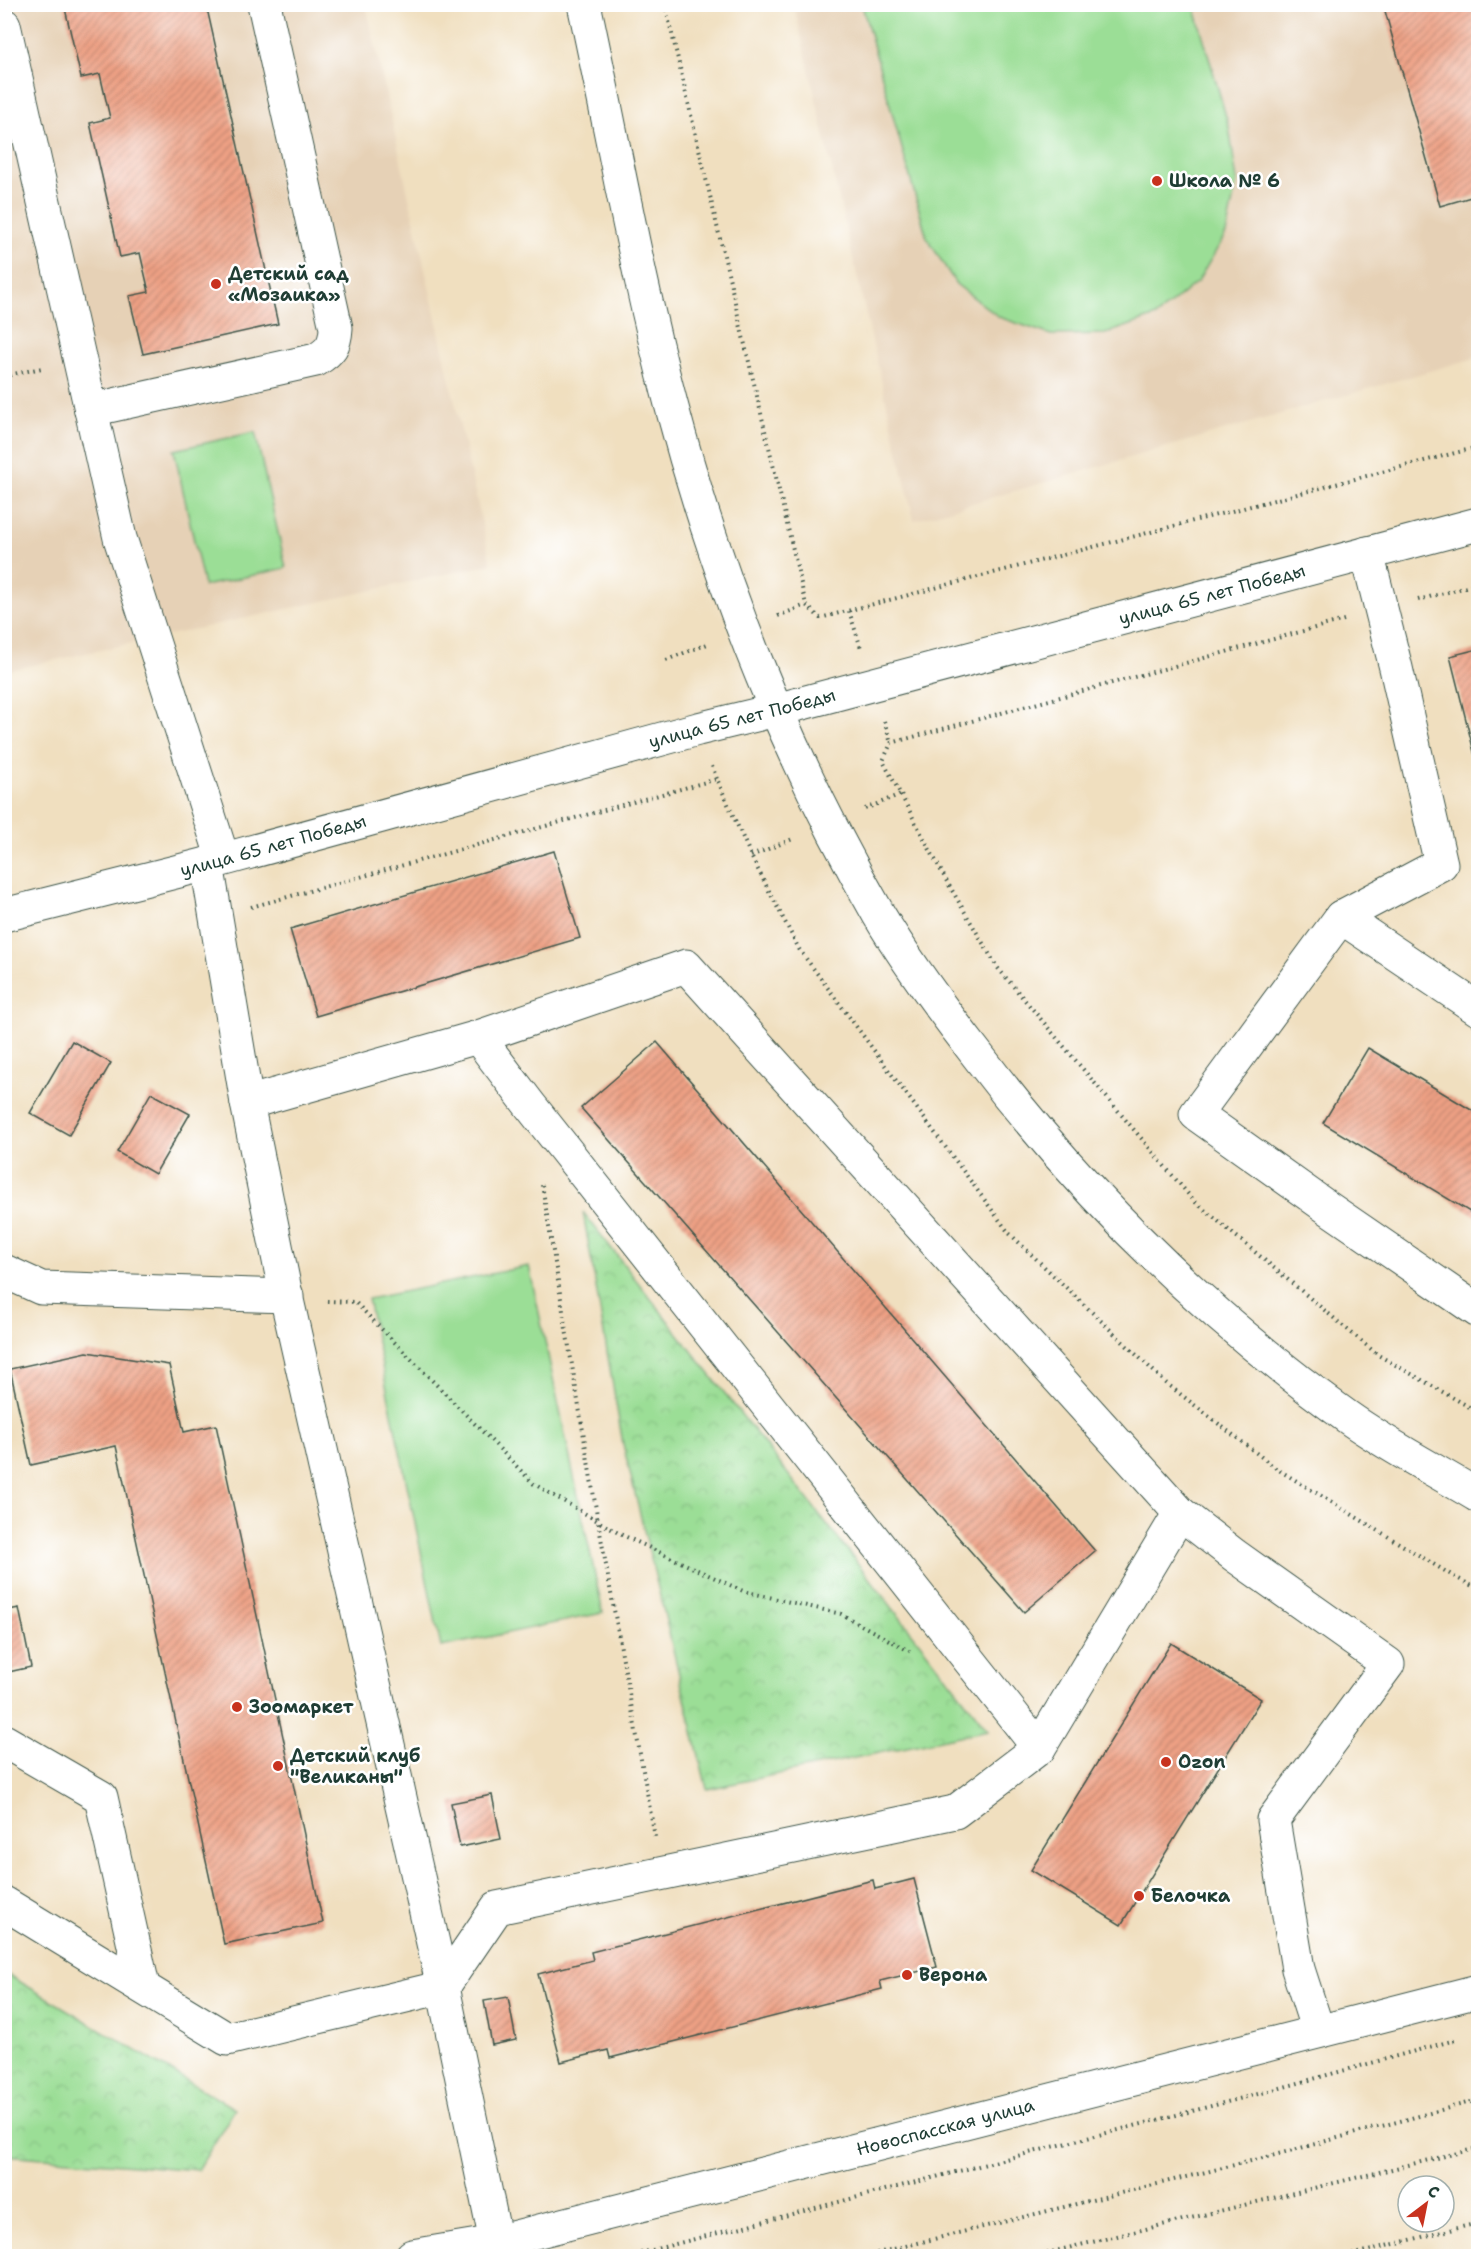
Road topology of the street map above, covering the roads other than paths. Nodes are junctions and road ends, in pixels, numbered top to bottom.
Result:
1 (264, 4) edge
2 (584, 4) edge
3 (4, 25) edge
4 (91, 410) junction
5 (1479, 524) edge
6 (1367, 553) junction
7 (776, 710) junction
8 (215, 862) junction
9 (4, 915) edge
10 (1341, 917) junction
11 (1479, 1009) edge
12 (478, 1037) junction
13 (247, 1103) junction
14 (4, 1271) edge
15 (287, 1298) junction
16 (1479, 1311) edge
17 (1479, 1496) edge
18 (1180, 1513) junction
19 (4, 1741) edge
20 (1039, 1748) junction
21 (4, 1903) edge
22 (143, 1986) junction
23 (443, 1987) junction
24 (1479, 1991) edge
25 (1318, 2031) junction
26 (496, 2242) junction
27 (412, 2256) edge

1 - 4 street
2 - 7 street
3 - 4 street
4 - 8 street
5 - 6 street, улица 65 лет Победы
6 - 7 street, улица 65 лет Победы
6 - 10 street
7 - 8 street, улица 65 лет Победы
7 - 17 street
8 - 9 street, улица 65 лет Победы
8 - 13 street
10 - 11 street
10 - 16 street
12 - 13 street
12 - 18 street
12 - 20 street
13 - 15 street
14 - 15 street
15 - 23 street
18 - 20 street
18 - 25 street
19 - 22 street
20 - 23 street
21 - 22 street
22 - 23 street
23 - 26 street
24 - 25 street, Новоспасская улица
25 - 26 street, Новоспасская улица
26 - 27 street, Новоспасская улица

